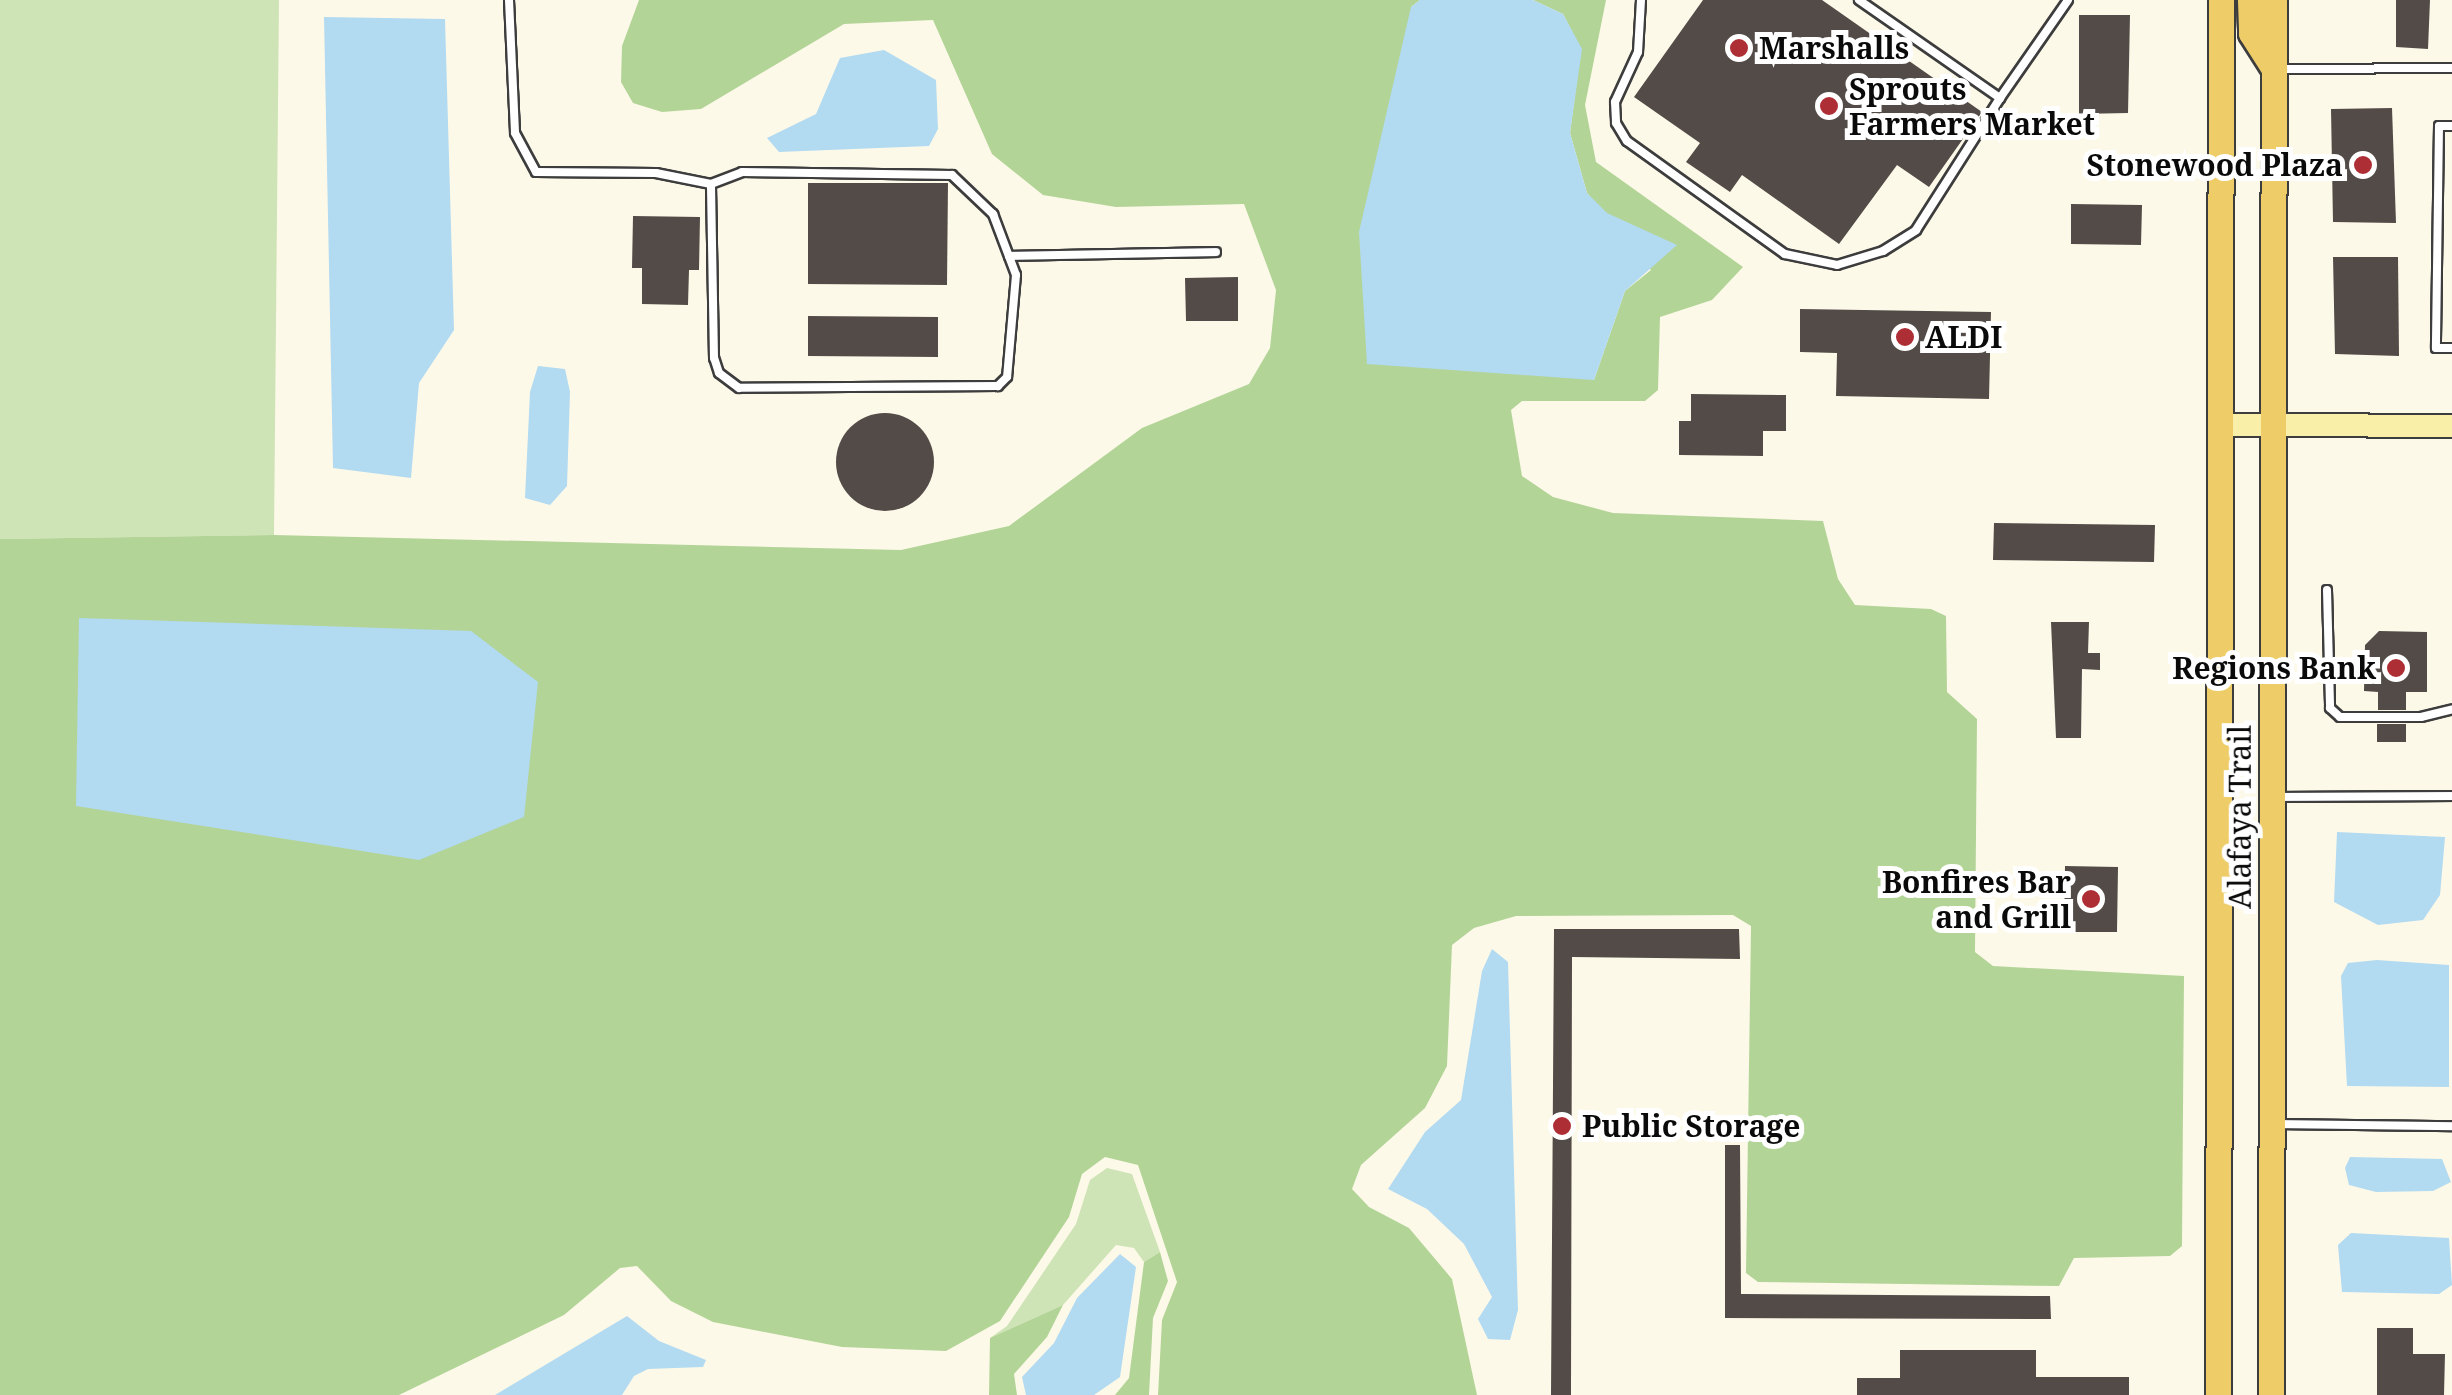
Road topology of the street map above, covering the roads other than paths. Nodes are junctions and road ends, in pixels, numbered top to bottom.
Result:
1 (509, 0) edge
2 (1641, 0) edge
3 (1859, 0) edge
4 (2068, 0) edge
5 (2221, 0) edge
6 (2250, 0) edge
7 (2274, 0) edge
8 (2274, 68) junction
9 (2452, 68) edge
10 (2000, 98) junction
11 (2452, 126) edge
12 (711, 184) junction
13 (1216, 252) dead end
14 (1009, 256) junction
15 (2452, 348) edge
16 (2221, 424) junction
17 (2274, 425) junction
18 (2452, 426) edge
19 (2327, 590) dead end
20 (2452, 709) edge
21 (2452, 796) edge
22 (2272, 797) junction
23 (2271, 1124) junction
24 (2452, 1126) edge
25 (2218, 1395) edge
26 (2271, 1395) edge

1 - 12 lane
2 - 10 lane
3 - 10 lane
4 - 10 lane
5 - 16 main road, Alafaya Trail
6 - 8 main road
7 - 8 main road, Alafaya Trail
8 - 9 lane
8 - 17 main road, Alafaya Trail
11 - 15 lane
12 - 14 lane
12 - 14 lane
13 - 14 lane
16 - 17 street
16 - 25 main road, Alafaya Trail
17 - 18 street
17 - 22 main road, Alafaya Trail
19 - 20 lane
21 - 22 lane
22 - 23 main road, Alafaya Trail
23 - 24 lane
23 - 26 main road, Alafaya Trail

